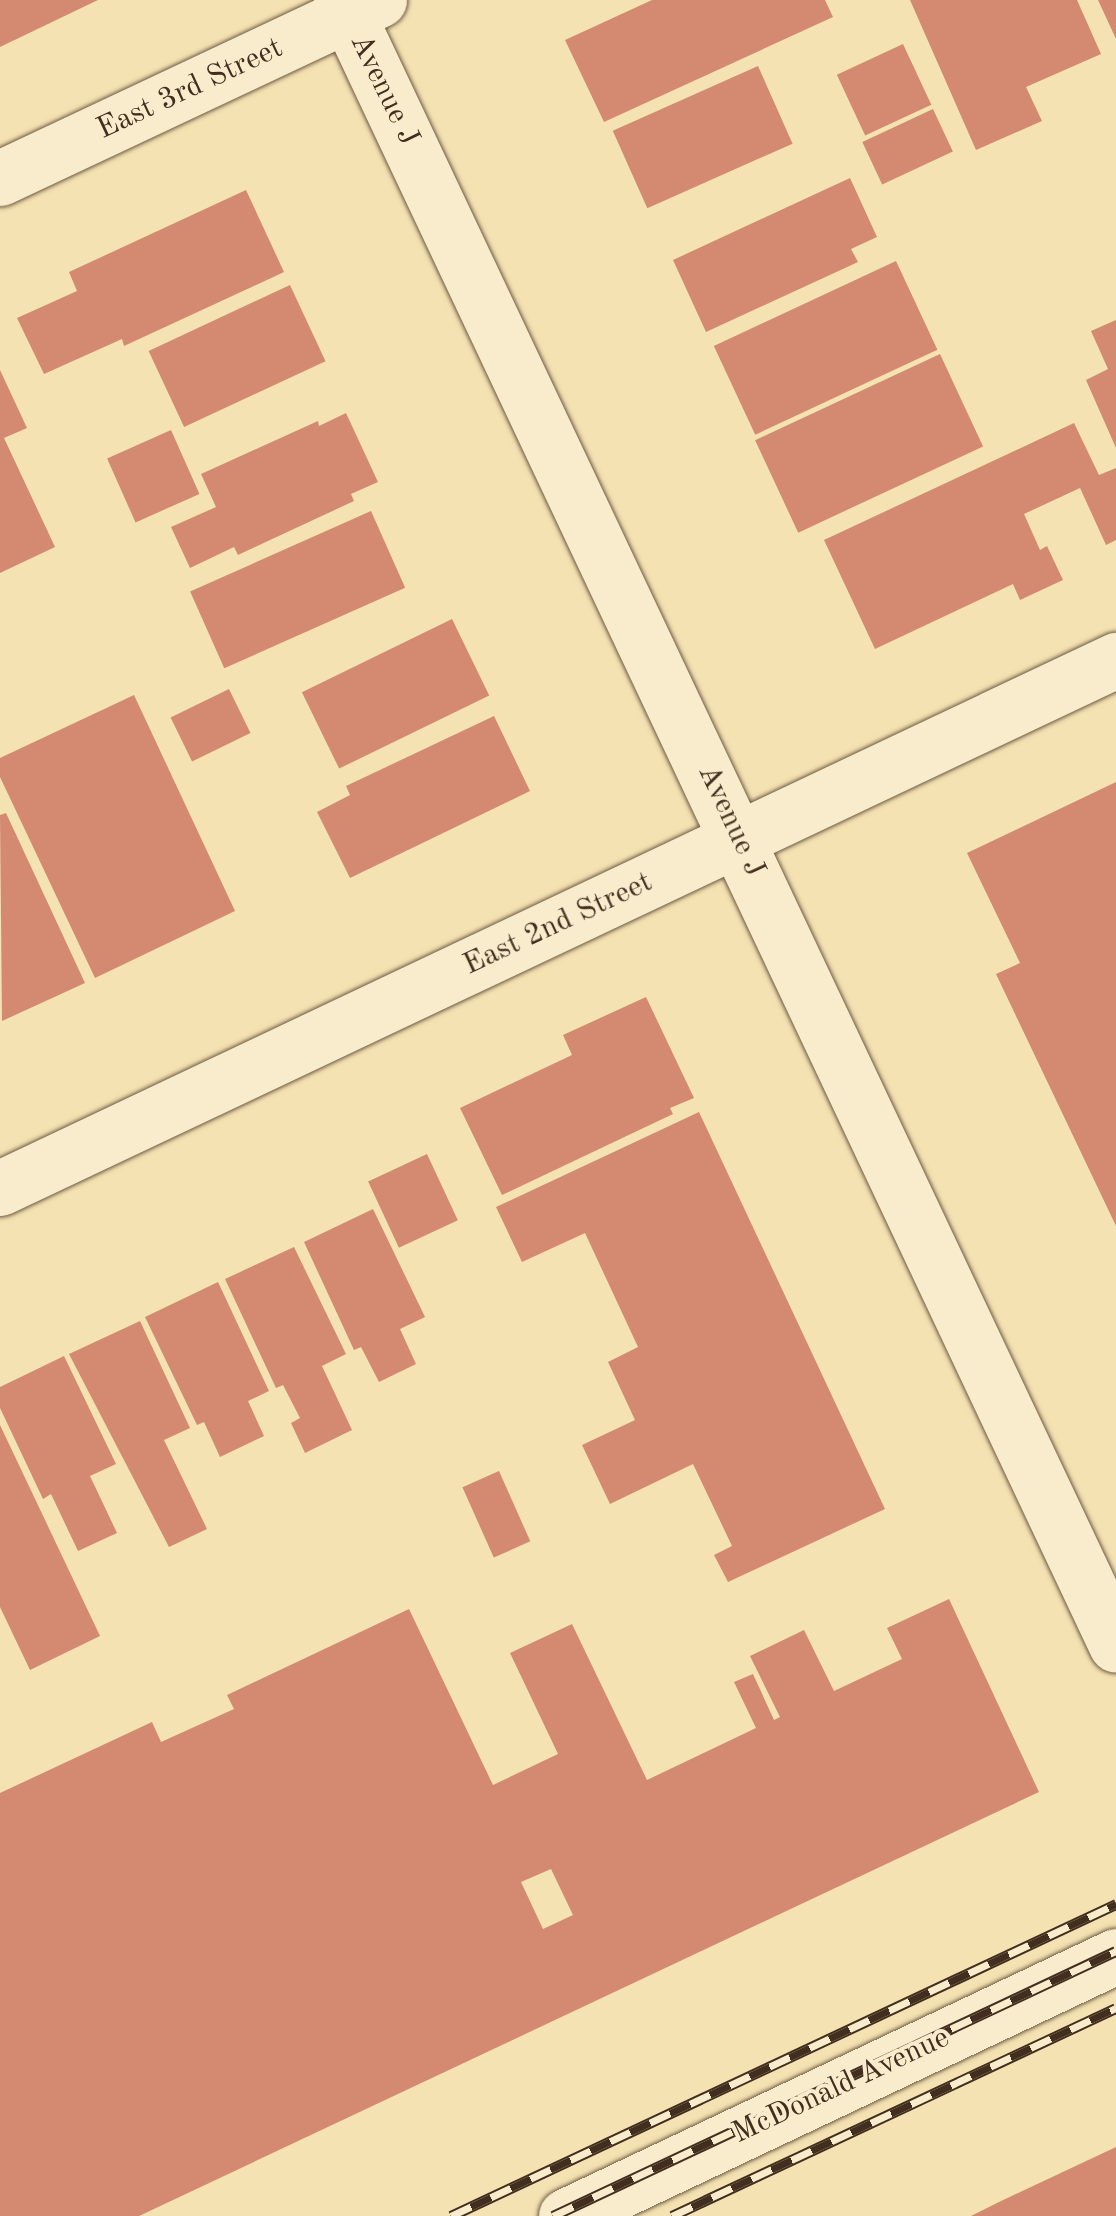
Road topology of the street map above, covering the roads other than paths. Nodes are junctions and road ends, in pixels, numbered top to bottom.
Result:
1 (356, 5) edge
2 (0, 178) edge
3 (1116, 660) edge
4 (740, 839) junction
5 (0, 1188) edge
6 (1116, 1645) edge
7 (1116, 1956) edge
8 (566, 2216) edge

1 - 2 street, East 3rd Street
1 - 4 street, Avenue J
3 - 4 street, East 2nd Street
4 - 5 street, East 2nd Street
4 - 6 street, Avenue J
7 - 8 street, McDonald Avenue

